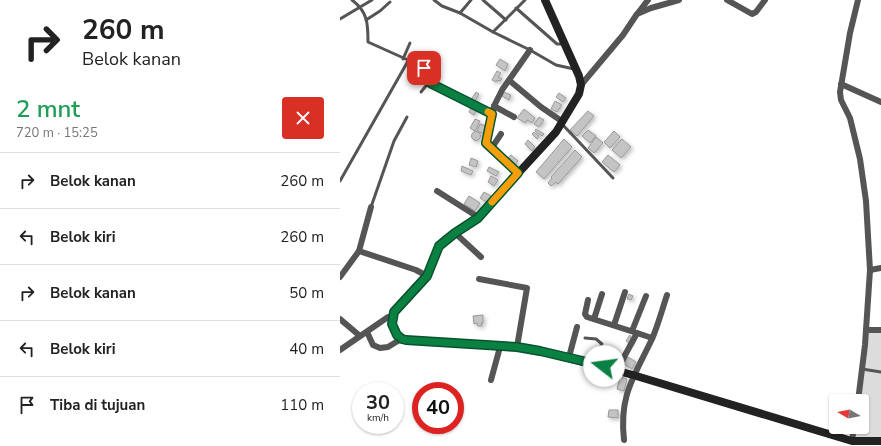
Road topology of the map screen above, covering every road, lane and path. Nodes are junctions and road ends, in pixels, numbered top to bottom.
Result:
1 (352, 0) edge
2 (372, 0) edge
3 (434, 0) edge
4 (471, 0) edge
5 (483, 0) edge
6 (525, 0) edge
7 (545, 0) edge
8 (648, 0) edge
9 (679, 0) edge
10 (727, 0) edge
11 (765, 0) edge
12 (858, 0) edge
13 (390, 2) dead end
14 (360, 6) junction
15 (516, 8) junction
16 (460, 13) junction
17 (637, 14) junction
18 (340, 19) edge
19 (366, 20) junction
20 (506, 20) junction
21 (493, 32) junction
22 (410, 43) dead end
23 (565, 44) junction
24 (530, 50) junction
25 (403, 59) junction
26 (408, 61) junction
27 (576, 69) junction
28 (510, 80) junction
29 (429, 82) junction
30 (841, 84) junction
31 (581, 85) junction
32 (440, 88) joint
33 (421, 92) dead end
34 (881, 102) edge
35 (494, 106) junction
36 (492, 114) junction
37 (407, 118) dead end
38 (514, 118) dead end
39 (562, 123) junction
40 (501, 134) dead end
41 (491, 149) junction
42 (518, 173) junction
43 (614, 178) dead end
44 (340, 181) edge
45 (437, 191) dead end
46 (371, 207) joint
47 (478, 218) junction
48 (455, 233) junction
49 (359, 251) junction
50 (482, 256) dead end
51 (881, 268) edge
52 (870, 270) junction
53 (427, 276) junction
54 (340, 277) edge
55 (479, 280) dead end
56 (625, 292) dead end
57 (602, 294) dead end
58 (667, 295) dead end
59 (646, 296) dead end
60 (588, 300) dead end
61 (392, 318) junction
62 (340, 319) edge
63 (594, 320) junction
64 (614, 325) junction
65 (577, 327) dead end
66 (866, 330) junction
67 (881, 330) edge
68 (367, 332) junction
69 (634, 332) junction
70 (360, 336) junction
71 (585, 338) dead end
72 (652, 338) junction
73 (402, 339) junction
74 (500, 347) junction
75 (517, 347) junction
76 (340, 350) edge
77 (569, 358) junction
78 (591, 363) junction
79 (862, 369) junction
80 (617, 370) junction
81 (881, 372) edge
82 (634, 375) junction
83 (491, 380) dead end
84 (859, 394) edge
85 (624, 440) dead end
86 (881, 440) edge
87 (852, 443) edge

1 - 14 lane
2 - 14 lane
3 - 16 lane
4 - 16 lane
5 - 20 lane
6 - 15 lane
7 - 23 street
8 - 17 street
9 - 17 street
10 - 11 street
12 - 30 street
13 - 19 lane
14 - 18 lane
14 - 19 lane
15 - 20 lane
15 - 23 lane
16 - 21 lane
17 - 31 street
19 - 25 lane
20 - 21 lane
21 - 24 lane
22 - 25 lane
23 - 27 street
24 - 27 lane
24 - 28 street
25 - 26 lane
26 - 29 lane
26 - 44 lane
27 - 31 street
28 - 35 street
28 - 39 street
29 - 32 lane
29 - 33 lane
30 - 34 street
30 - 52 street
31 - 39 street
32 - 36 street
35 - 36 street
35 - 38 street
36 - 41 street
37 - 46 lane
39 - 42 street
39 - 43 lane
40 - 41 street
41 - 42 street
42 - 47 street
45 - 47 street
46 - 49 street
47 - 48 street
48 - 50 street
48 - 53 street
49 - 53 street
49 - 54 street
51 - 52 street
52 - 66 street
53 - 61 street
55 - 75 street
56 - 64 street
57 - 63 street
58 - 72 street
59 - 69 street
60 - 63 street
61 - 68 street
61 - 73 street
62 - 70 street
63 - 64 street
64 - 69 street
65 - 77 street
66 - 67 street
66 - 79 street
68 - 70 street
68 - 73 street
69 - 72 street
69 - 80 street
70 - 76 street
71 - 78 lane
72 - 82 street
73 - 74 street
74 - 75 street
74 - 83 street
75 - 77 street
77 - 78 street
78 - 80 street
79 - 81 lane
79 - 84 street
80 - 82 street
82 - 85 street
82 - 87 street
86 - 87 street

